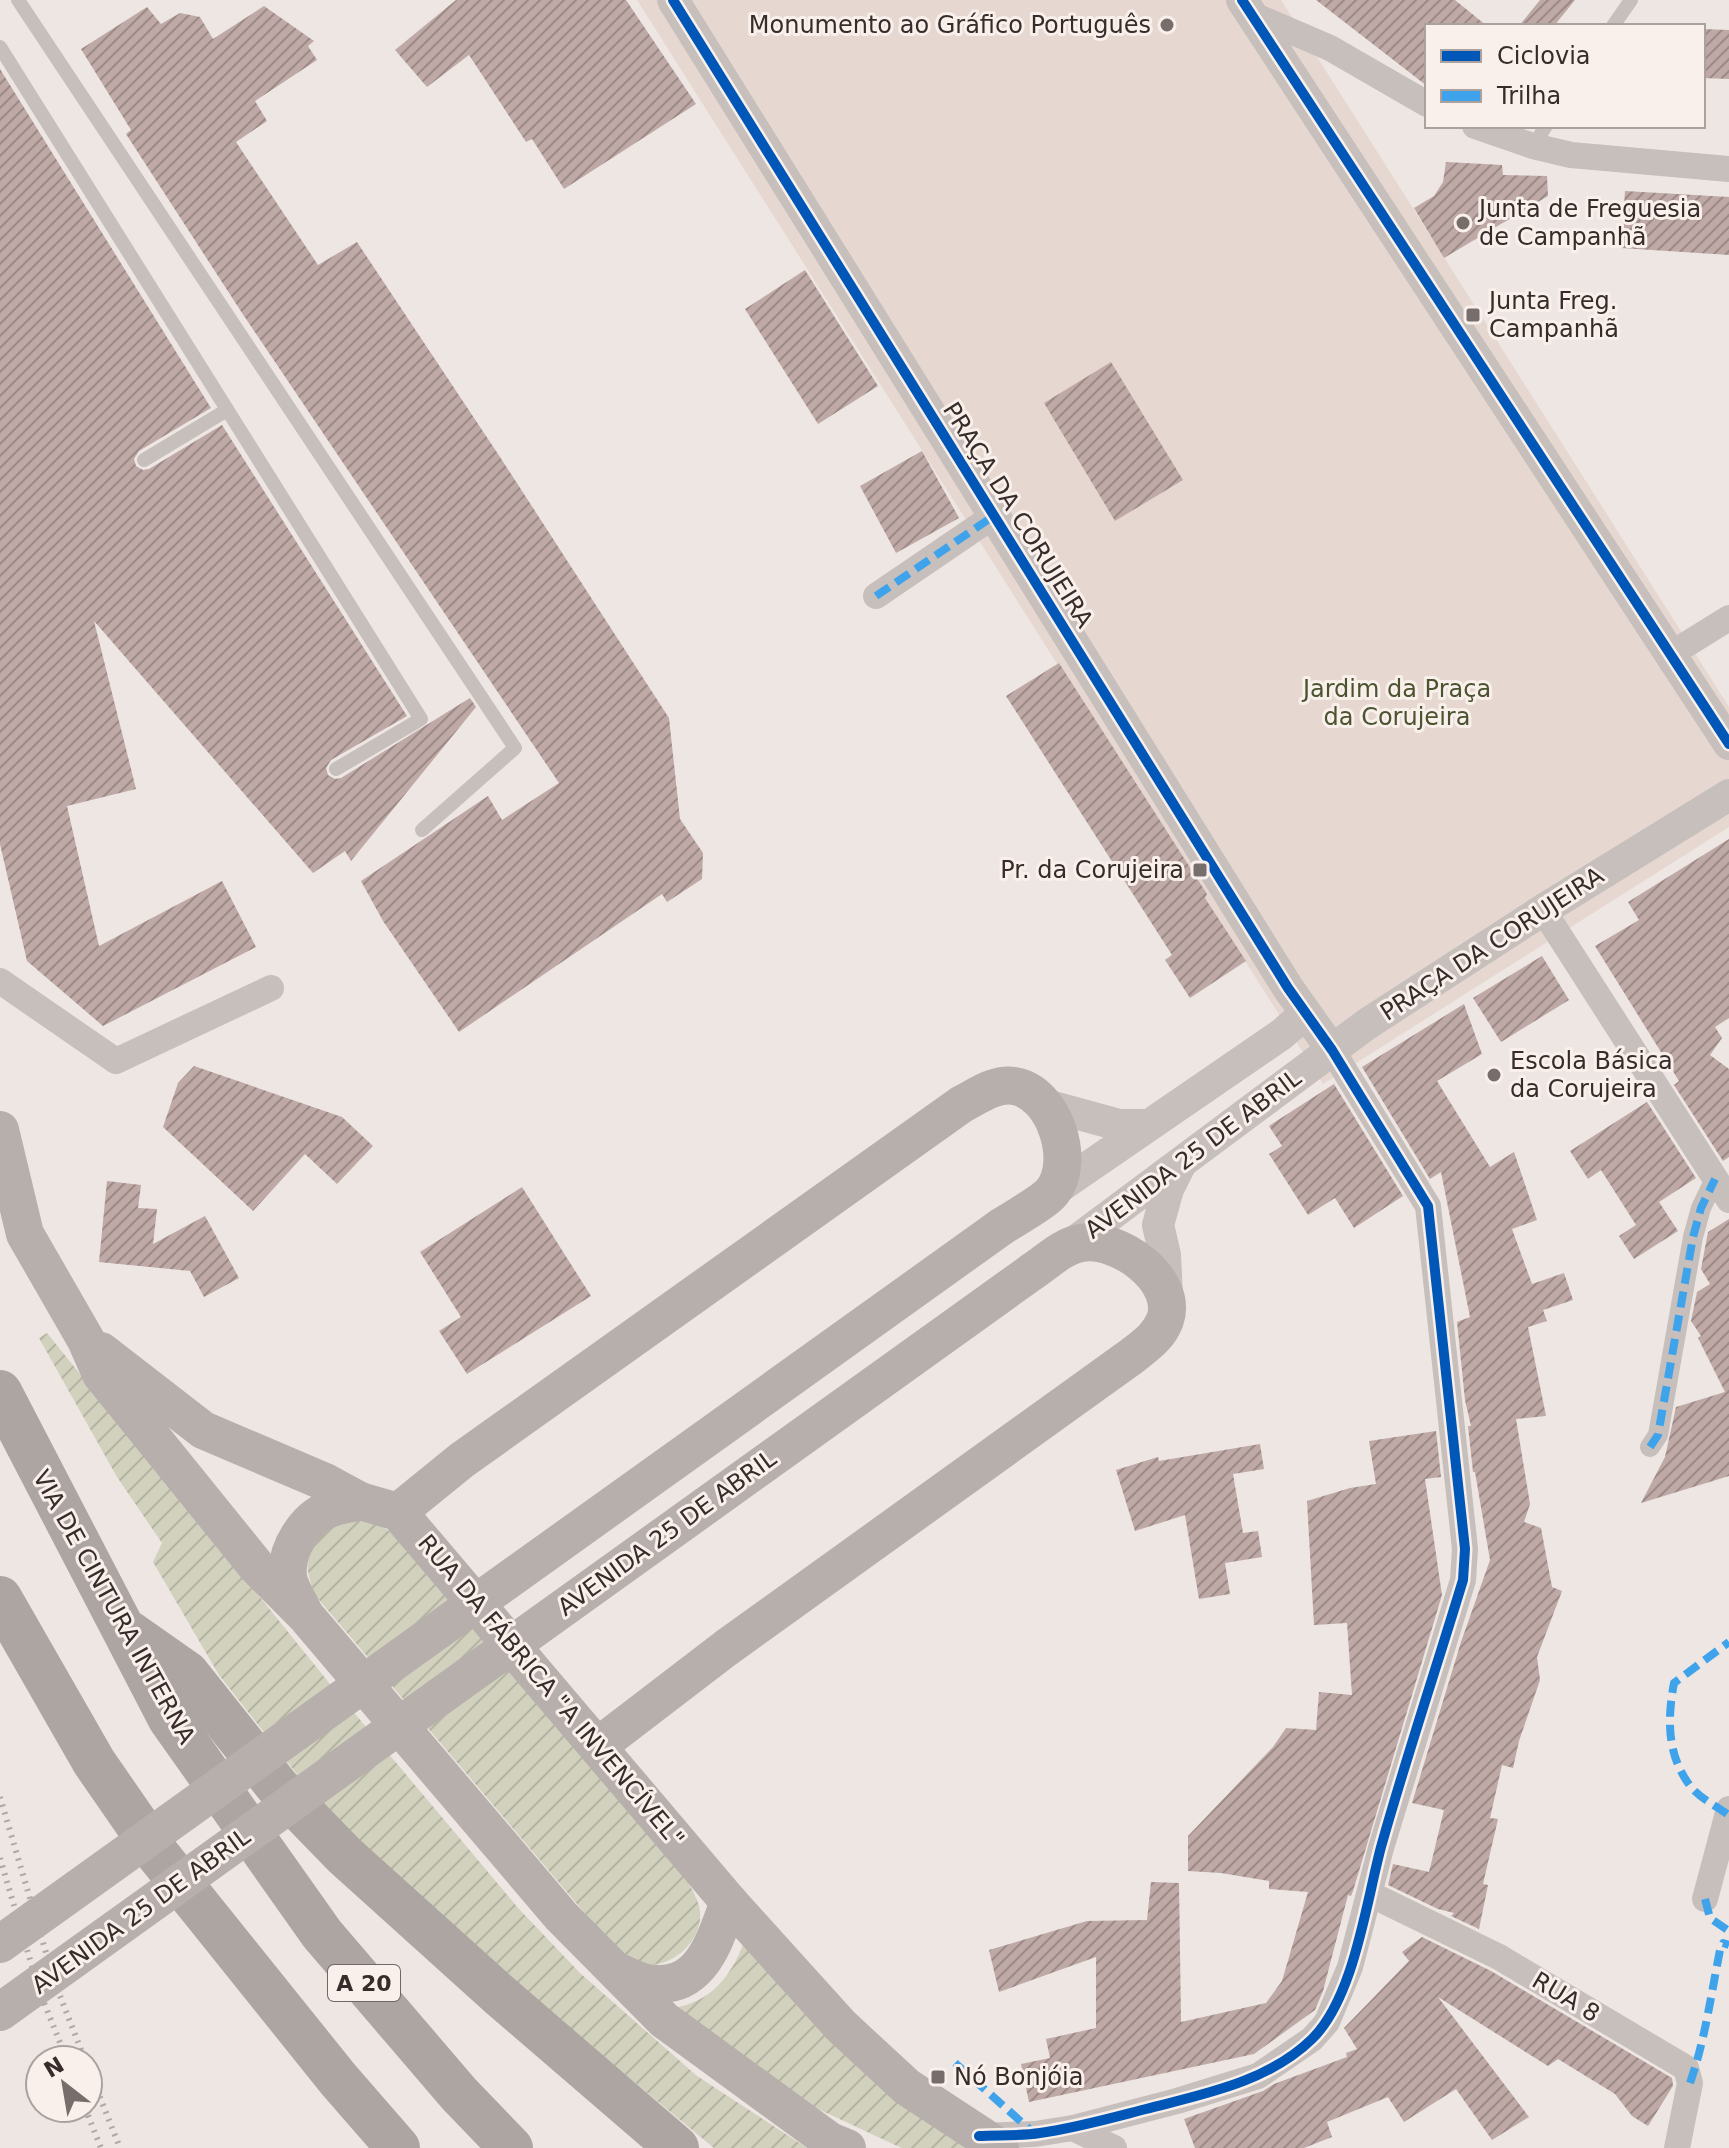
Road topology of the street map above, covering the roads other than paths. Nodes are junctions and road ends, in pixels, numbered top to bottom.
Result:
1 (18, 0) edge
2 (673, 0) edge
3 (1631, 0) edge
4 (1246, 7) edge
5 (1614, 24) edge
6 (0, 47) edge
7 (1425, 103) edge
8 (1488, 128) edge
9 (1539, 136) edge
10 (1729, 169) edge
11 (227, 410) junction
12 (144, 460) dead end
13 (995, 515) junction
14 (876, 596) dead end
15 (1729, 618) edge
16 (1671, 654) junction
17 (1729, 744) edge
18 (336, 769) dead end
19 (1729, 795) edge
20 (422, 830) dead end
21 (1543, 910) junction
22 (0, 981) edge
23 (271, 988) dead end
24 (1305, 1014) junction
25 (1332, 1050) junction
26 (1042, 1104) junction
27 (1148, 1125) junction
28 (0, 1130) edge
29 (1181, 1162) junction
30 (1722, 1190) edge
31 (1052, 1192) junction
32 (1069, 1246) junction
33 (1167, 1297) junction
34 (86, 1340) junction
35 (0, 1392) edge
36 (1650, 1447) dead end
37 (360, 1501) junction
38 (398, 1512) junction
39 (0, 1598) edge
40 (305, 1615) junction
41 (125, 1630) junction
42 (598, 1746) junction
43 (1729, 1809) edge
44 (1370, 1894) junction
45 (1705, 1899) dead end
46 (729, 1902) junction
47 (0, 1944) edge
48 (613, 1970) junction
49 (0, 2012) edge
50 (1073, 2128) junction
51 (990, 2142) edge
52 (398, 2148) edge
53 (511, 2148) edge
54 (677, 2148) edge
55 (847, 2148) edge
56 (1114, 2148) edge
57 (1677, 2148) edge

1 - 20 lane
2 - 13 street, PRAÇA DA CORUJEIRA
3 - 5 lane
4 - 7 street
4 - 16 street
6 - 11 lane
8 - 9 street
9 - 10 street
11 - 12 lane
11 - 18 lane
13 - 14 street
13 - 24 street, PRAÇA DA CORUJEIRA
15 - 16 street
16 - 17 street
19 - 21 street, PRAÇA DA CORUJEIRA
21 - 25 street, PRAÇA DA CORUJEIRA
21 - 30 street
22 - 23 street
24 - 25 street, PRAÇA DA CORUJEIRA
24 - 27 street, AVENIDA 25 DE ABRIL
25 - 29 street, AVENIDA 25 DE ABRIL
25 - 44 street
26 - 27 street
26 - 31 main road
26 - 38 main road
27 - 31 street, AVENIDA 25 DE ABRIL
28 - 34 main road, RUA DA FÁBRICA "A INVENCÍVEL"
29 - 32 street, AVENIDA 25 DE ABRIL
29 - 33 street
30 - 36 street
31 - 47 main road, AVENIDA 25 DE ABRIL, bridge
32 - 33 main road
32 - 49 main road, AVENIDA 25 DE ABRIL, bridge
33 - 42 main road
34 - 37 main road, RUA DA FÁBRICA "A INVENCÍVEL"
34 - 40 main road, RUA DA FÁBRICA "A INVENCÍVEL"
35 - 41 highway, VIA DE CINTURA INTERNA / A 20
37 - 38 main road, RUA DA FÁBRICA "A INVENCÍVEL"
37 - 40 main road, RUA DA FÁBRICA "A INVENCÍVEL"
38 - 42 main road, RUA DA FÁBRICA "A INVENCÍVEL"
39 - 52 highway
40 - 48 main road, RUA DA FÁBRICA "A INVENCÍVEL"
41 - 53 highway, VIA DE CINTURA INTERNA / A 20
41 - 54 highway
42 - 46 main road, RUA DA FÁBRICA "A INVENCÍVEL"
43 - 45 street
44 - 50 street
44 - 57 street, RUA 8
46 - 48 main road, RUA DA FÁBRICA "A INVENCÍVEL"
46 - 51 main road, RUA DA FÁBRICA "A INVENCÍVEL"
48 - 55 main road, RUA DA FÁBRICA "A INVENCÍVEL"
50 - 51 street
50 - 56 street

